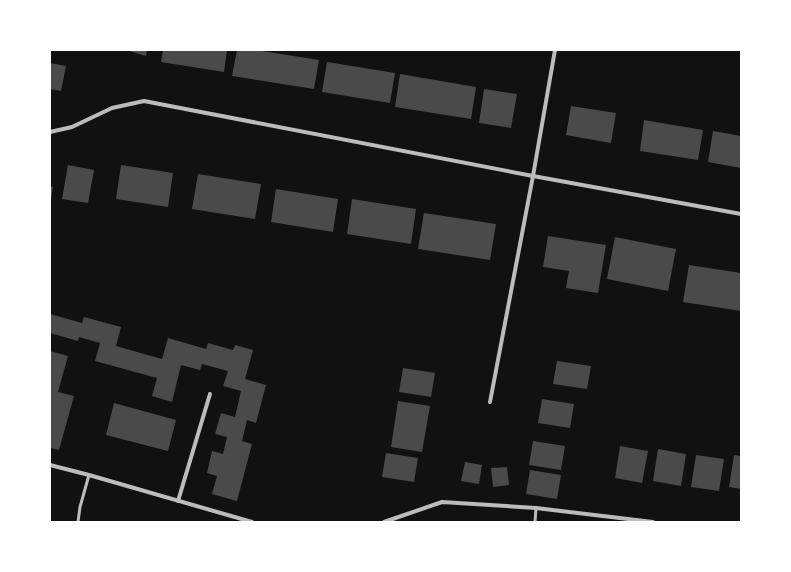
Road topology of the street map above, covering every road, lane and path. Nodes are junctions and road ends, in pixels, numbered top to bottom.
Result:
1 (555, 50) edge
2 (50, 132) edge
3 (533, 176) junction
4 (741, 214) edge
5 (210, 394) dead end
6 (490, 402) dead end
7 (50, 465) edge
8 (89, 475) junction
9 (178, 501) junction
10 (536, 508) junction
11 (78, 522) edge
12 (252, 522) edge
13 (384, 522) edge
14 (535, 522) edge
15 (653, 522) edge

1 - 3 street
2 - 3 street
3 - 4 street
3 - 6 street
5 - 9 street
7 - 8 street
8 - 9 street
8 - 11 lane
9 - 12 street
10 - 13 street
10 - 14 lane
10 - 15 street

